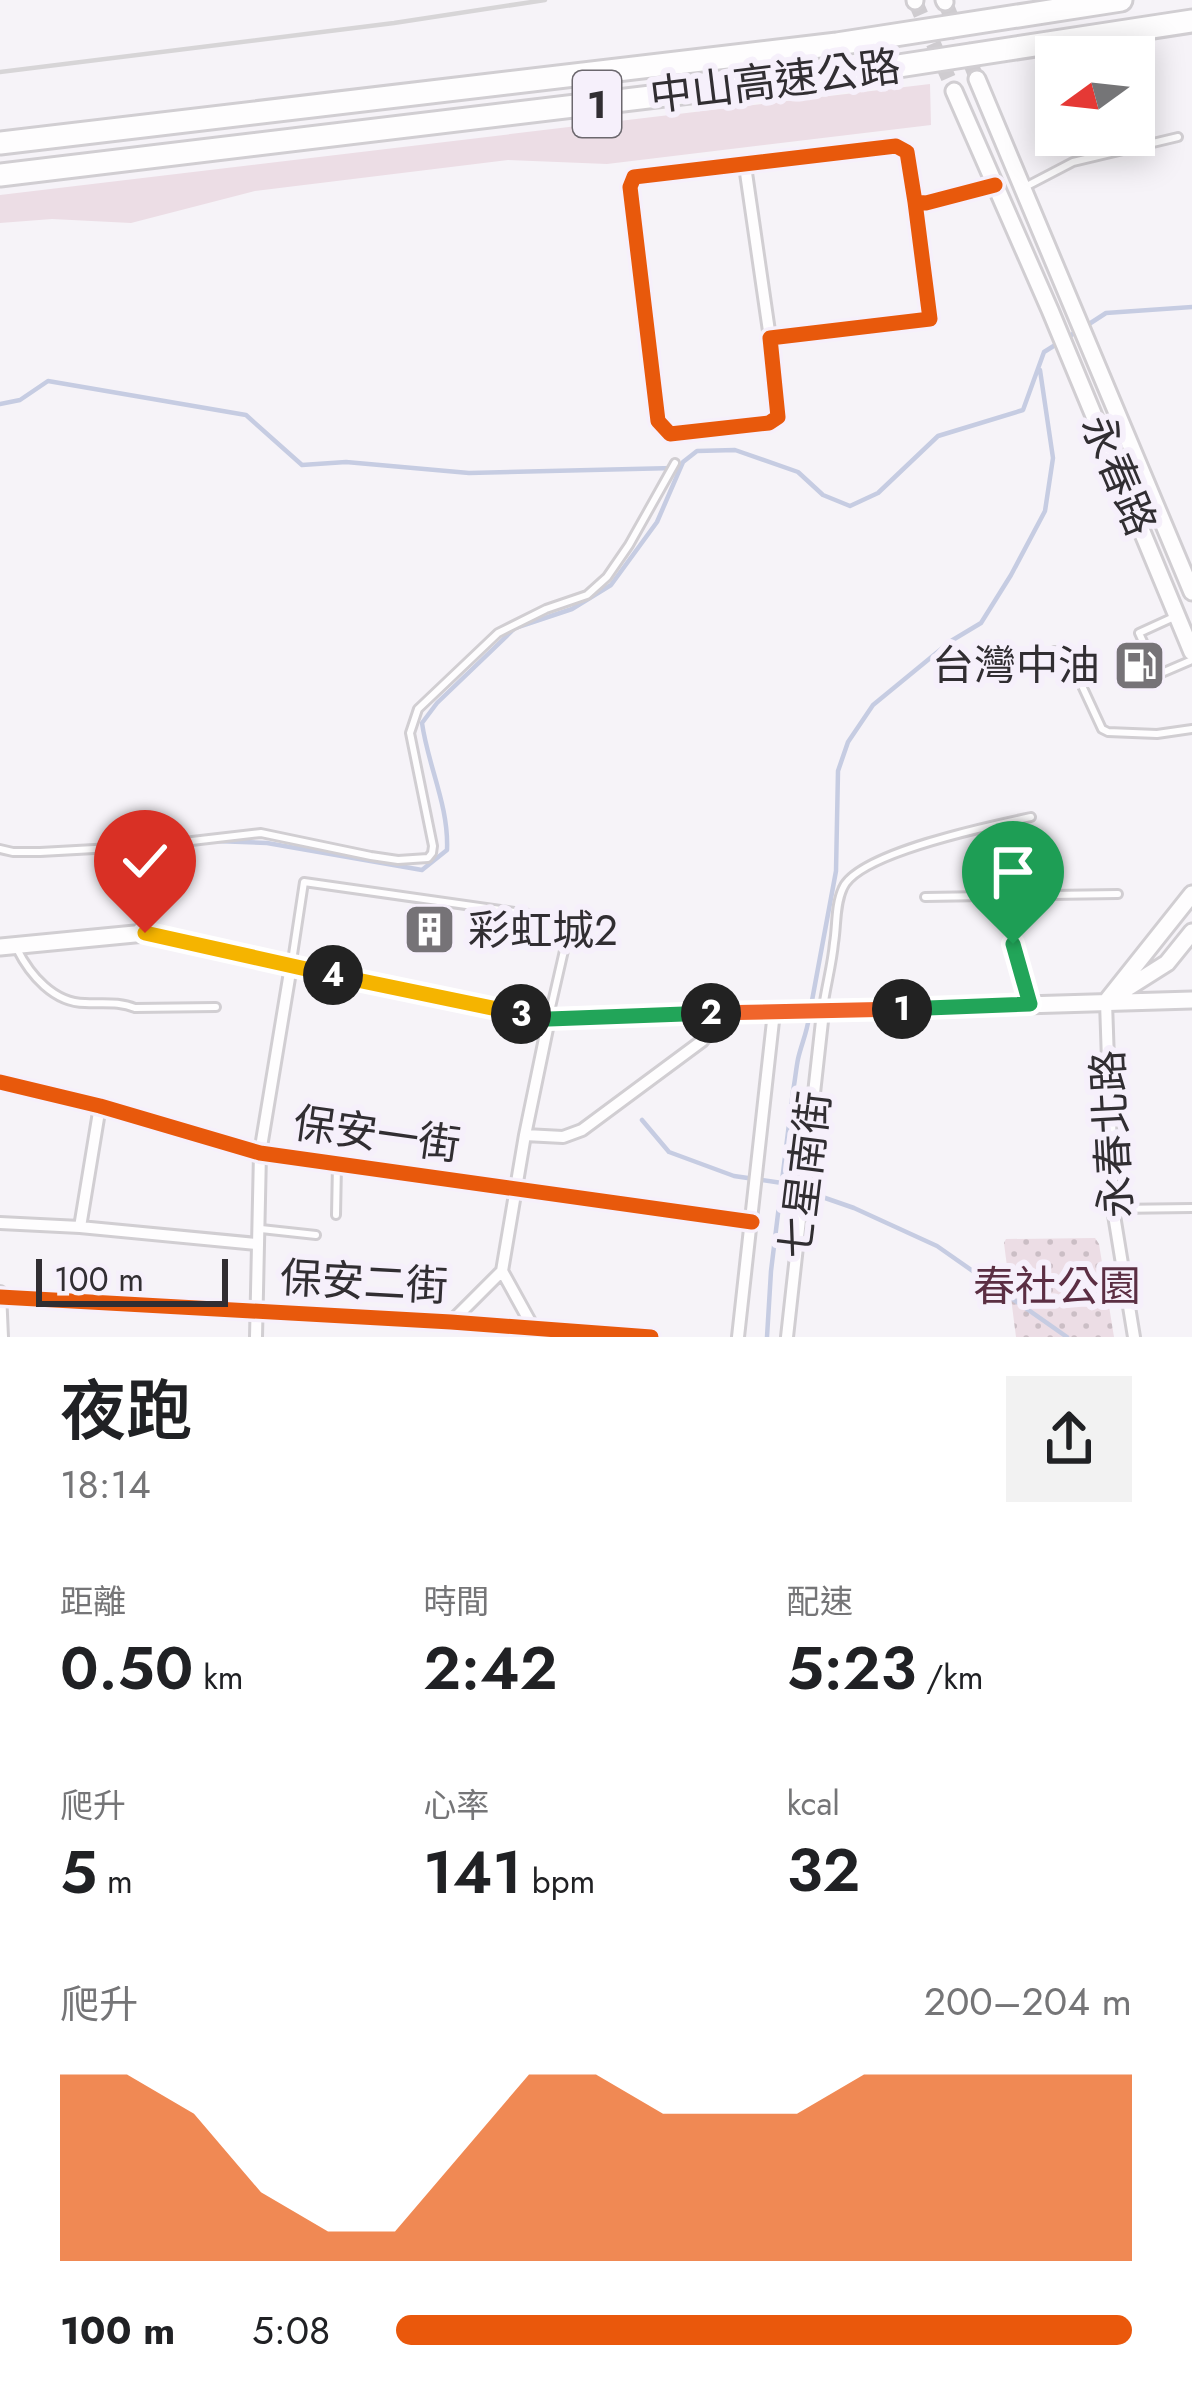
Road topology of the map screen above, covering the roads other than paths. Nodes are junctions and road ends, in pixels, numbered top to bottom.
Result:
1 (1121, 0) edge
2 (1192, 21) edge
3 (977, 79) tunnel mouth
4 (954, 92) tunnel mouth
5 (1178, 137) dead end
6 (0, 142) edge
7 (745, 166) junction
8 (0, 176) edge
9 (995, 184) junction
10 (1024, 188) junction
11 (915, 202) junction
12 (770, 338) junction
13 (675, 463) dead end
14 (1192, 592) edge
15 (1177, 616) junction
16 (1144, 644) dead end
17 (1055, 651) dead end
18 (1192, 656) edge
19 (1156, 670) dead end
20 (1192, 729) edge
21 (1031, 817) dead end
22 (0, 849) edge
23 (1014, 894) junction
24 (1118, 894) dead end
25 (1192, 894) edge
26 (925, 898) dead end
27 (1192, 932) edge
28 (8, 946) edge
29 (291, 966) junction
30 (1192, 1000) edge
31 (1106, 1002) junction
32 (1030, 1004) junction
33 (216, 1007) dead end
34 (781, 1012) junction
35 (819, 1012) junction
36 (726, 1013) junction
37 (549, 1019) junction
38 (0, 1082) edge
39 (100, 1106) junction
40 (524, 1136) junction
41 (260, 1153) junction
42 (337, 1166) junction
43 (515, 1191) junction
44 (1192, 1208) edge
45 (1113, 1209) junction
46 (336, 1215) dead end
47 (752, 1222) junction
48 (0, 1223) edge
49 (80, 1227) junction
50 (257, 1228) junction
51 (316, 1235) dead end
52 (257, 1244) junction
53 (502, 1271) junction
54 (0, 1295) edge
55 (256, 1313) junction
56 (451, 1322) junction
57 (533, 1333) edge
58 (2, 1337) edge
59 (256, 1337) edge
60 (652, 1337) edge
61 (738, 1337) edge
62 (787, 1337) edge
63 (1134, 1337) edge

1 - 6 highway, 中山高速公路 / 1
2 - 8 highway, 中山高速公路 / 1
3 - 10 street
4 - 9 street
5 - 10 lane
7 - 11 street
7 - 12 street
7 - 12 street
9 - 11 street
9 - 15 street, 永春路
10 - 14 street, 永春路
11 - 12 street
13 - 22 lane
15 - 16 lane
15 - 18 street, 永春路
17 - 20 lane
18 - 19 lane
21 - 35 lane
23 - 24 lane
23 - 26 lane
23 - 32 lane
25 - 31 street, 永春北路
27 - 31 street, 永春北路
28 - 29 street
28 - 33 lane
29 - 37 street
29 - 37 lane
29 - 41 street
30 - 31 street
31 - 32 street
31 - 45 street, 永春北路
32 - 35 street
34 - 35 street
34 - 36 street
34 - 47 street
35 - 62 street, 七星南街
36 - 37 street
36 - 40 street
37 - 40 street
38 - 39 street, 保安一街
39 - 41 street, 保安一街
39 - 49 street
40 - 43 street
41 - 42 street, 保安一街
41 - 50 street
42 - 43 street, 保安一街
42 - 46 lane
43 - 47 street, 保安一街
43 - 53 street
44 - 45 lane
45 - 63 street, 永春北路
47 - 61 street
48 - 49 street
49 - 52 street
50 - 51 lane
50 - 52 street
52 - 55 street
53 - 56 street
53 - 57 street
54 - 55 street, 保安二街
54 - 58 street
55 - 56 street, 保安二街
55 - 59 street
56 - 57 street, 保安二街
57 - 60 street, 保安二街

